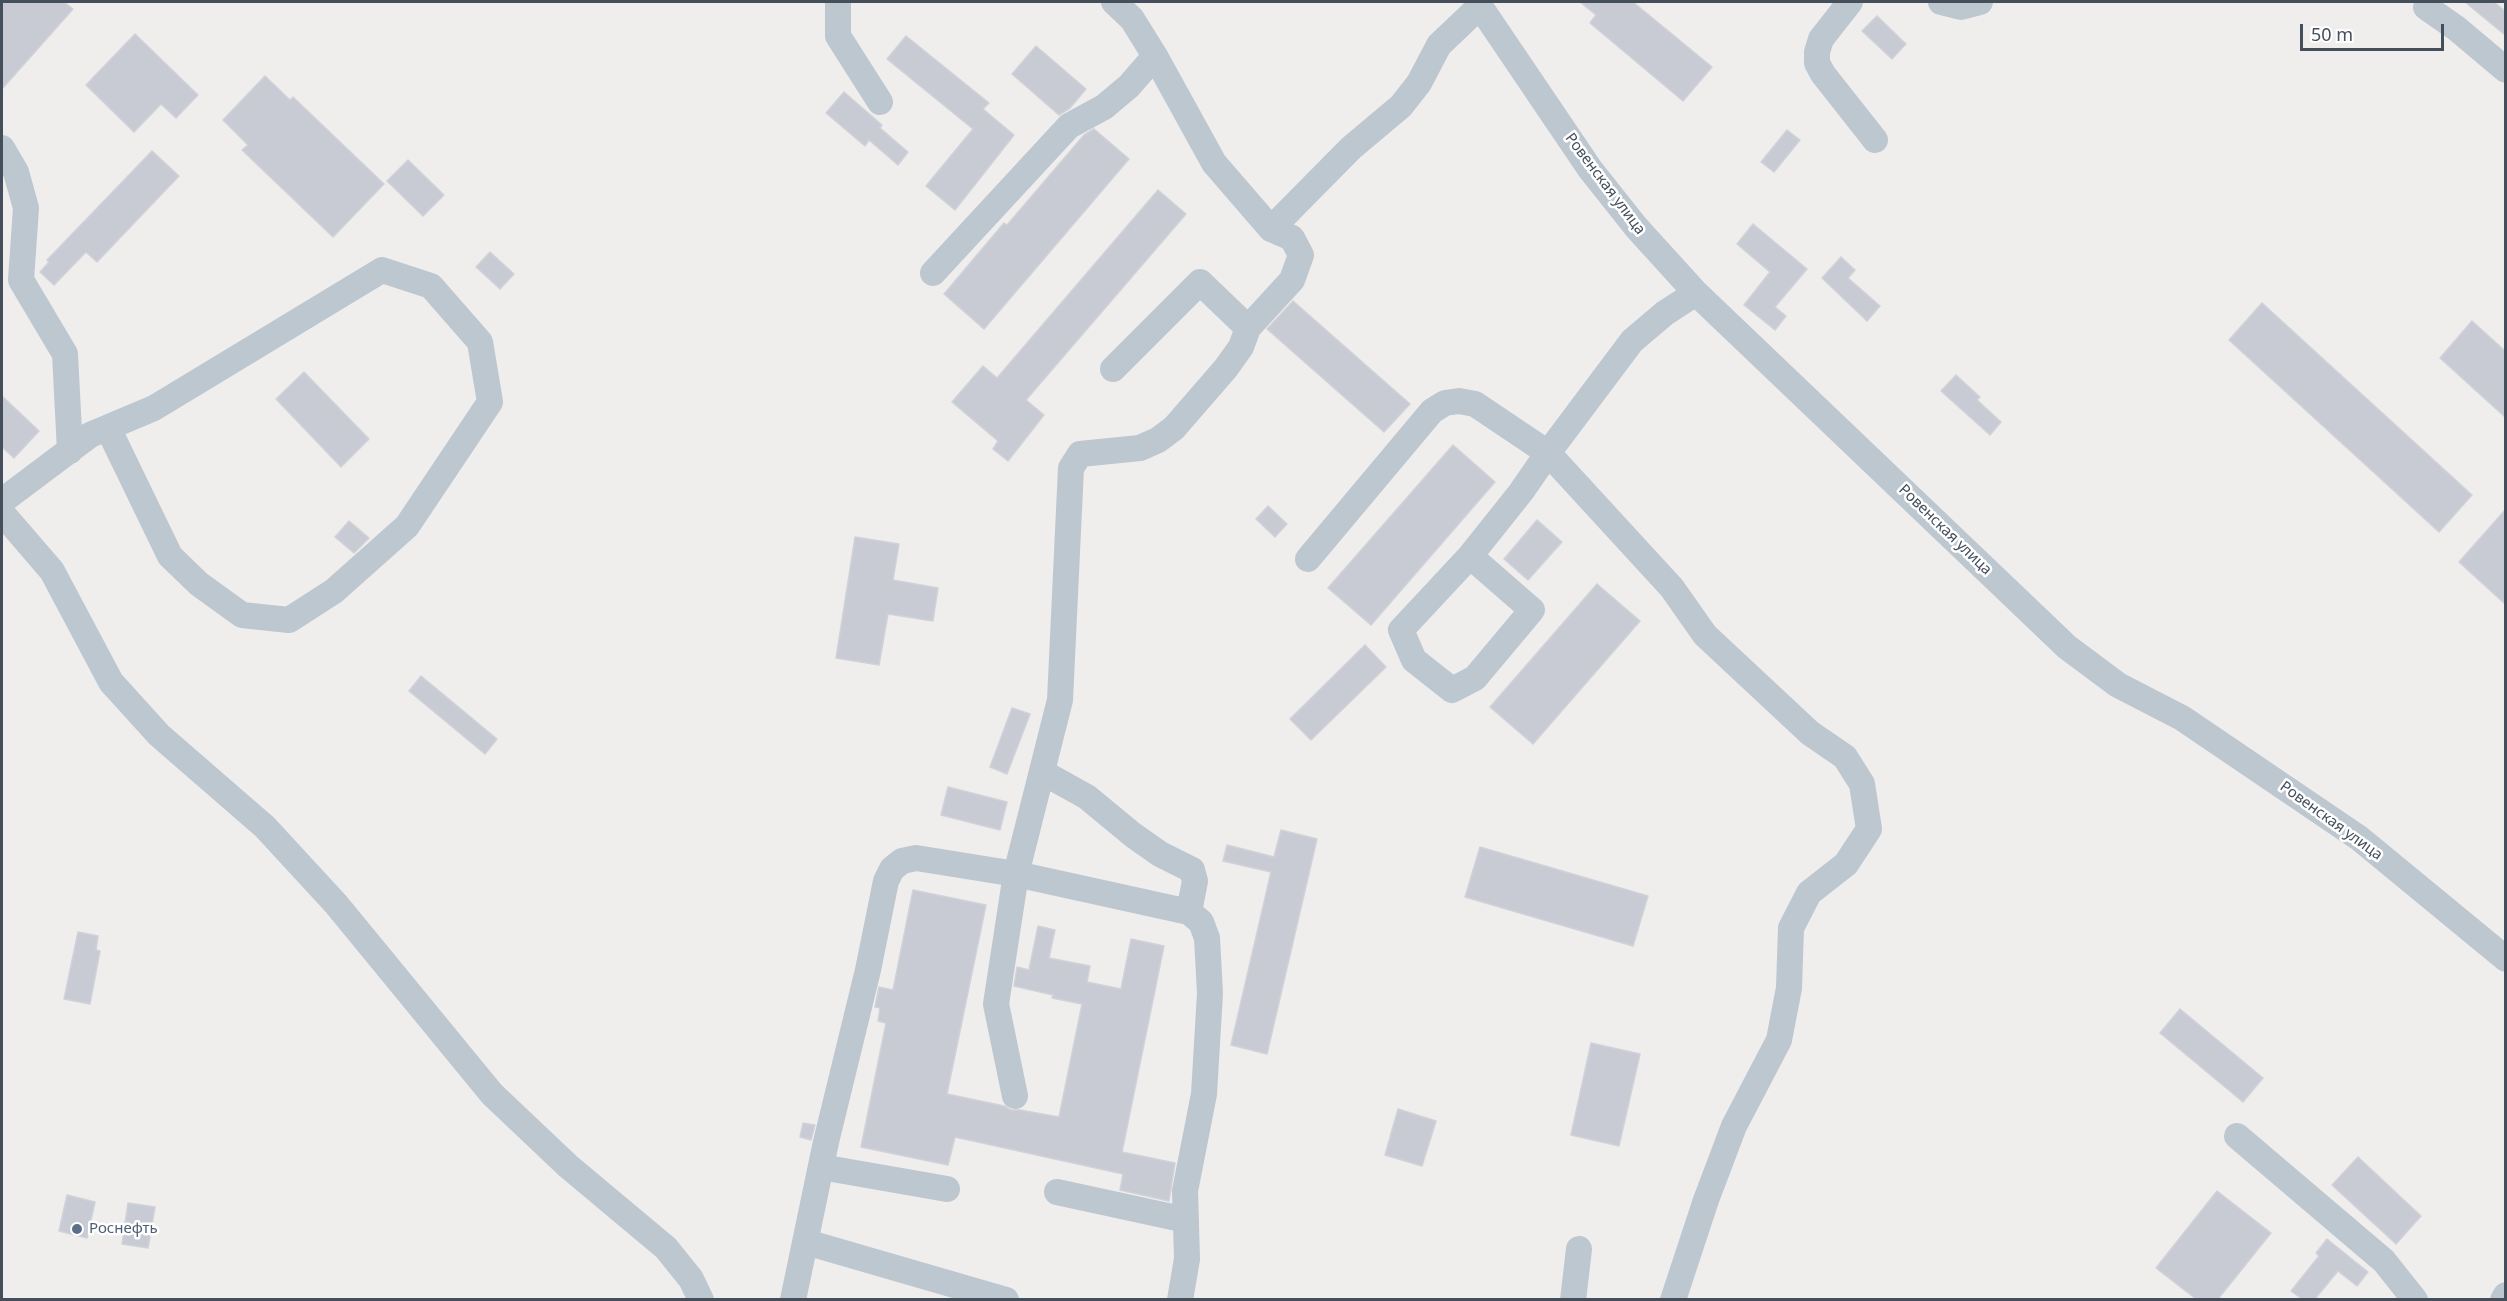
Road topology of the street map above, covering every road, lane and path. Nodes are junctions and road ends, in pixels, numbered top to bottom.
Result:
1 (838, 2) edge
2 (1114, 2) edge
3 (1850, 2) edge
4 (1941, 2) edge
5 (1980, 2) edge
6 (2424, 3) edge
7 (1478, 4) edge
8 (1155, 56) junction
9 (2505, 70) edge
10 (880, 102) dead end
11 (1875, 140) dead end
12 (2, 148) edge
13 (1271, 229) junction
14 (933, 273) dead end
15 (1696, 293) junction
16 (1248, 328) junction
17 (1113, 369) dead end
18 (108, 428) junction
19 (70, 451) junction
20 (1548, 453) junction
21 (2, 501) edge
22 (2, 513) edge
23 (1470, 556) junction
24 (1308, 559) dead end
25 (1042, 772) junction
26 (1016, 874) junction
27 (1189, 912) junction
28 (2505, 959) edge
29 (1015, 1096) dead end
30 (2237, 1136) dead end
31 (821, 1167) junction
32 (947, 1189) dead end
33 (1058, 1192) dead end
34 (1186, 1220) junction
35 (806, 1242) junction
36 (1579, 1249) dead end
37 (2505, 1294) edge
38 (701, 1299) edge
39 (793, 1299) edge
40 (1006, 1299) edge
41 (1180, 1299) edge
42 (1573, 1299) edge
43 (1673, 1299) edge
44 (2415, 1299) edge
45 (2503, 1299) edge

1 - 10 street
2 - 8 street
3 - 11 street
4 - 5 street
6 - 9 street
7 - 13 street
7 - 15 street, Ровенская улица
8 - 13 street
8 - 14 street
12 - 19 street
13 - 16 street
15 - 20 street
15 - 28 street, Ровенская улица
16 - 17 street
16 - 25 street
18 - 18 street
18 - 19 street
19 - 21 street
20 - 23 street
20 - 24 street
20 - 43 street
22 - 38 street
23 - 23 street
25 - 26 street
25 - 27 street
26 - 27 street
26 - 29 street
26 - 31 street
27 - 34 street
30 - 44 street
31 - 32 street
31 - 35 street
33 - 34 street
34 - 41 street
35 - 39 street
35 - 40 street
36 - 42 street
37 - 45 street

